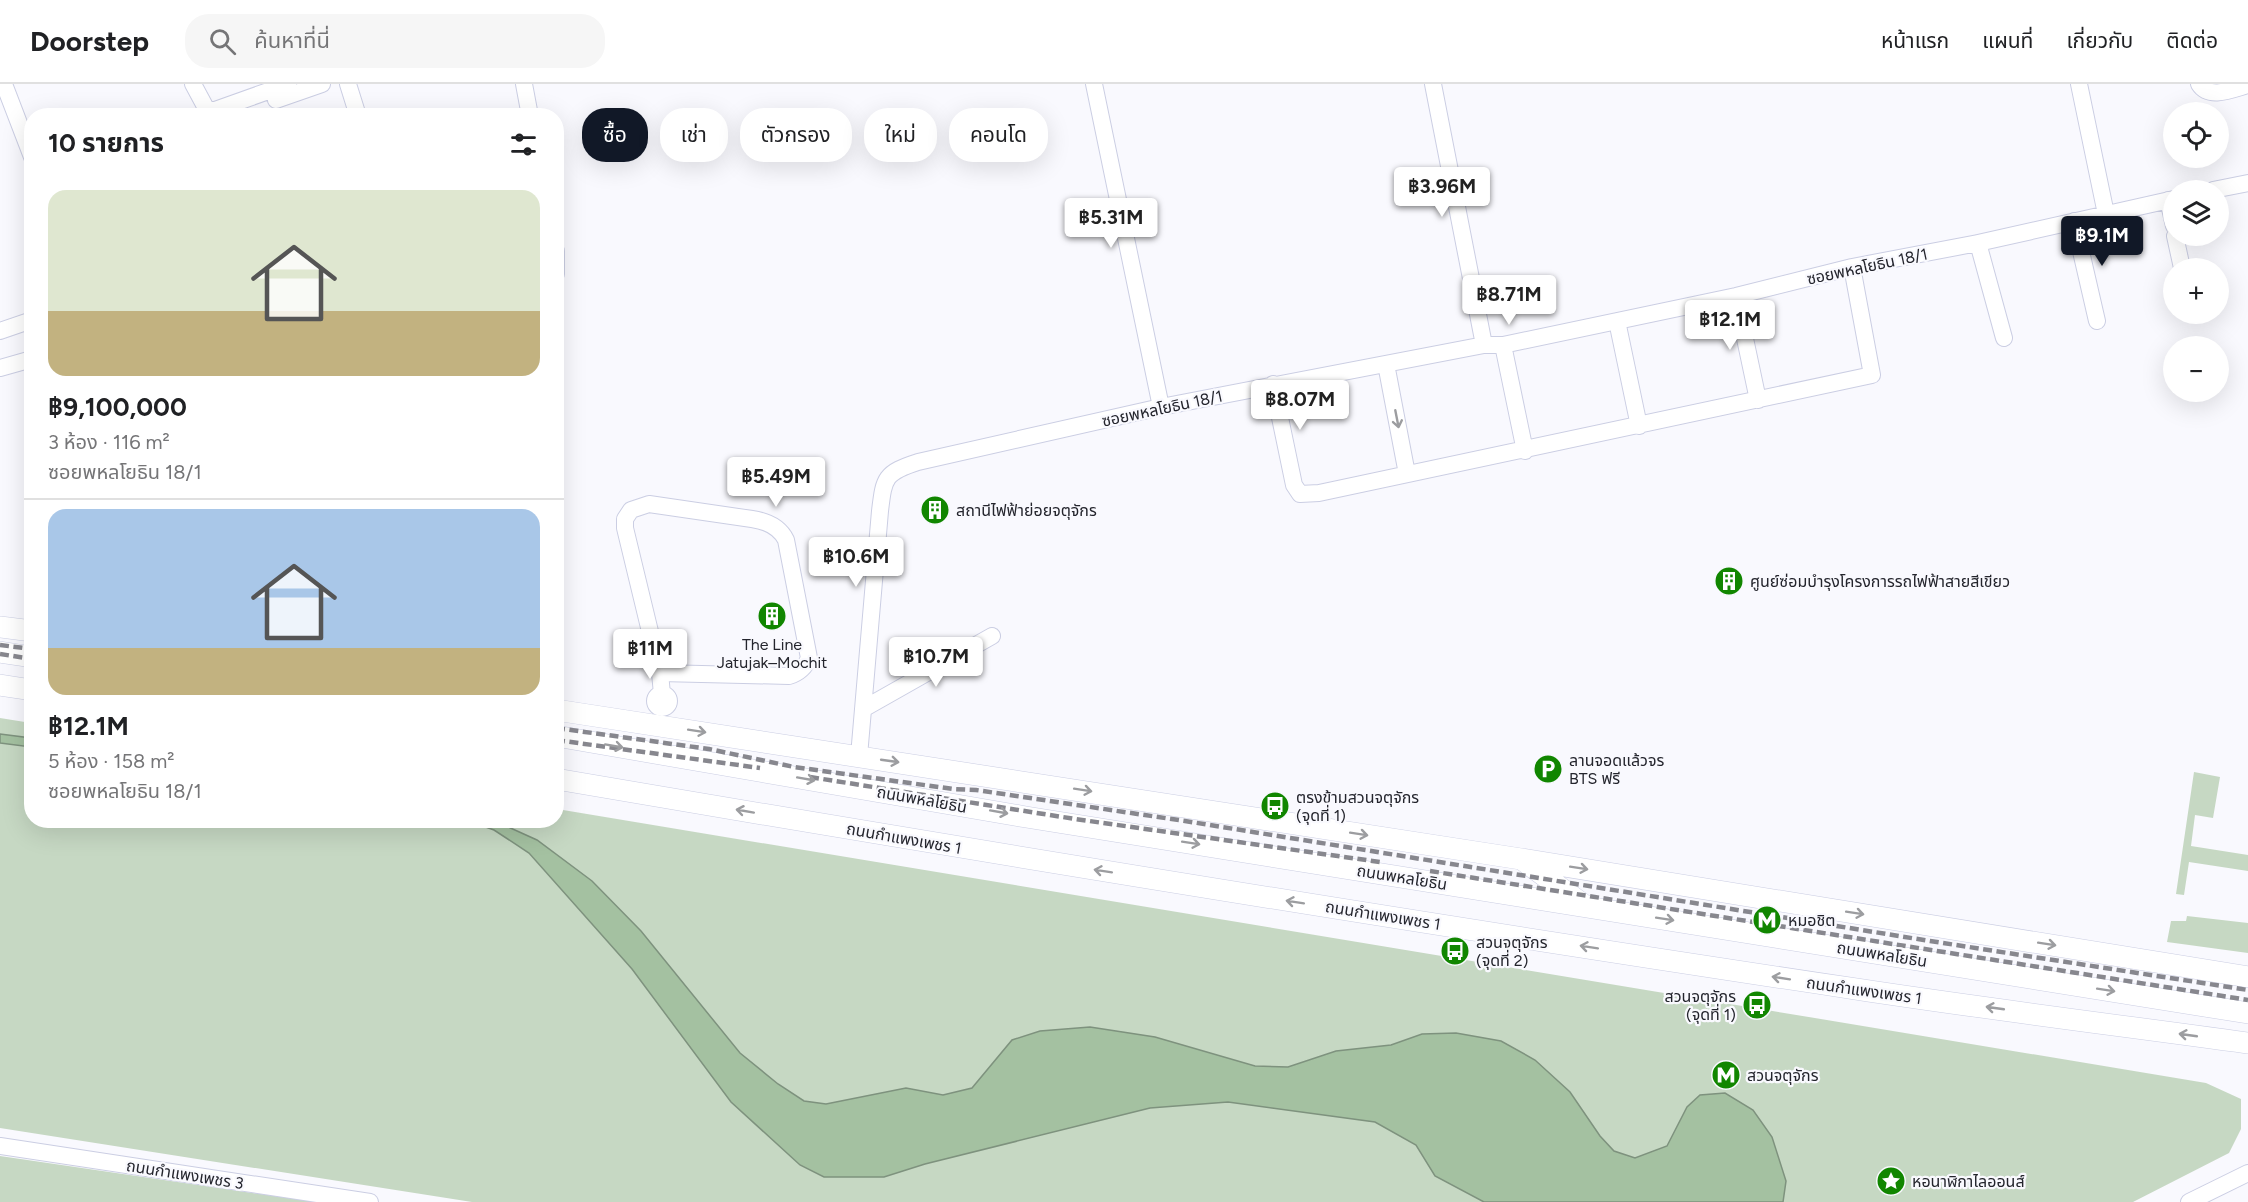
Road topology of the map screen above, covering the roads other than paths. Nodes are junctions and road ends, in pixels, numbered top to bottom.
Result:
1 (4, 84) edge
2 (193, 84) edge
3 (288, 84) edge
4 (322, 84) edge
5 (348, 84) edge
6 (524, 84) edge
7 (1094, 84) edge
8 (1433, 84) edge
9 (2079, 84) edge
10 (2199, 84) edge
11 (2248, 86) edge
12 (206, 108) edge
13 (220, 108) edge
14 (253, 108) edge
15 (356, 108) edge
16 (528, 108) edge
17 (24, 136) edge
18 (2248, 183) edge
19 (2229, 187) edge
20 (2163, 202) edge
21 (2106, 214) junction
22 (2074, 222) junction
23 (1978, 243) junction
24 (1852, 267) junction
25 (1736, 296) junction
26 (1617, 321) junction
27 (2097, 321) dead end
28 (24, 323) edge
29 (0, 331) edge
30 (2004, 338) dead end
31 (1484, 345) junction
32 (1503, 345) junction
33 (24, 361) edge
34 (1386, 364) junction
35 (0, 368) edge
36 (1273, 384) junction
37 (1758, 400) junction
38 (1161, 407) junction
39 (1639, 426) junction
40 (1525, 451) junction
41 (1407, 474) junction
42 (0, 627) edge
43 (24, 631) edge
44 (992, 636) dead end
45 (0, 652) edge
46 (24, 656) edge
47 (660, 673) junction
48 (0, 685) edge
49 (24, 689) edge
50 (661, 709) junction
51 (863, 709) junction
52 (564, 710) edge
53 (564, 737) edge
54 (860, 756) junction
55 (564, 779) edge
56 (1521, 859) junction
57 (1586, 907) junction
58 (2248, 977) edge
59 (2248, 1013) edge
60 (2247, 1044) edge
61 (0, 1146) edge
62 (2248, 1173) edge
63 (370, 1202) edge
64 (2189, 1202) edge

1 - 17 street
2 - 12 street
3 - 13 street
4 - 14 street
5 - 15 street
6 - 16 street
7 - 38 street
8 - 31 street
9 - 21 street
10 - 11 street
18 - 19 street
20 - 21 street, ซอยพหลโยธิน 18/1
21 - 22 street, ซอยพหลโยธิน 18/1
22 - 23 street, ซอยพหลโยธิน 18/1
22 - 27 street
23 - 24 street, ซอยพหลโยธิน 18/1
23 - 30 street
24 - 25 street, ซอยพหลโยธิน 18/1
24 - 37 street
25 - 26 street, ซอยพหลโยธิน 18/1
25 - 37 street
26 - 32 street, ซอยพหลโยธิน 18/1
26 - 39 street
28 - 29 street
31 - 32 street, ซอยพหลโยธิน 18/1
31 - 34 street, ซอยพหลโยธิน 18/1
32 - 40 street
33 - 35 street
34 - 36 street, ซอยพหลโยธิน 18/1
34 -> 41 street
36 - 38 street, ซอยพหลโยธิน 18/1
36 - 41 street
37 - 39 street
38 - 51 street, ซอยพหลโยธิน 18/1
39 - 40 street
40 - 41 street
42 - 43 main road
44 - 51 street
45 - 46 main road
47 - 47 street
47 - 50 street
48 - 49 main road
50 - 52 main road, ถนนพหลโยธิน
50 -> 54 main road, ถนนพหลโยธิน
51 - 54 street, ซอยพหลโยธิน 18/1
53 -> 57 main road, ถนนพหลโยธิน
54 -> 56 main road, ถนนพหลโยธิน
60 -> 55 main road, ถนนกำแพงเพชร 1
56 - 57 main road
56 -> 58 main road, ถนนพหลโยธิน
57 -> 59 main road, ถนนพหลโยธิน
61 - 63 street, ถนนกำแพงเพชร 3
62 - 64 street

